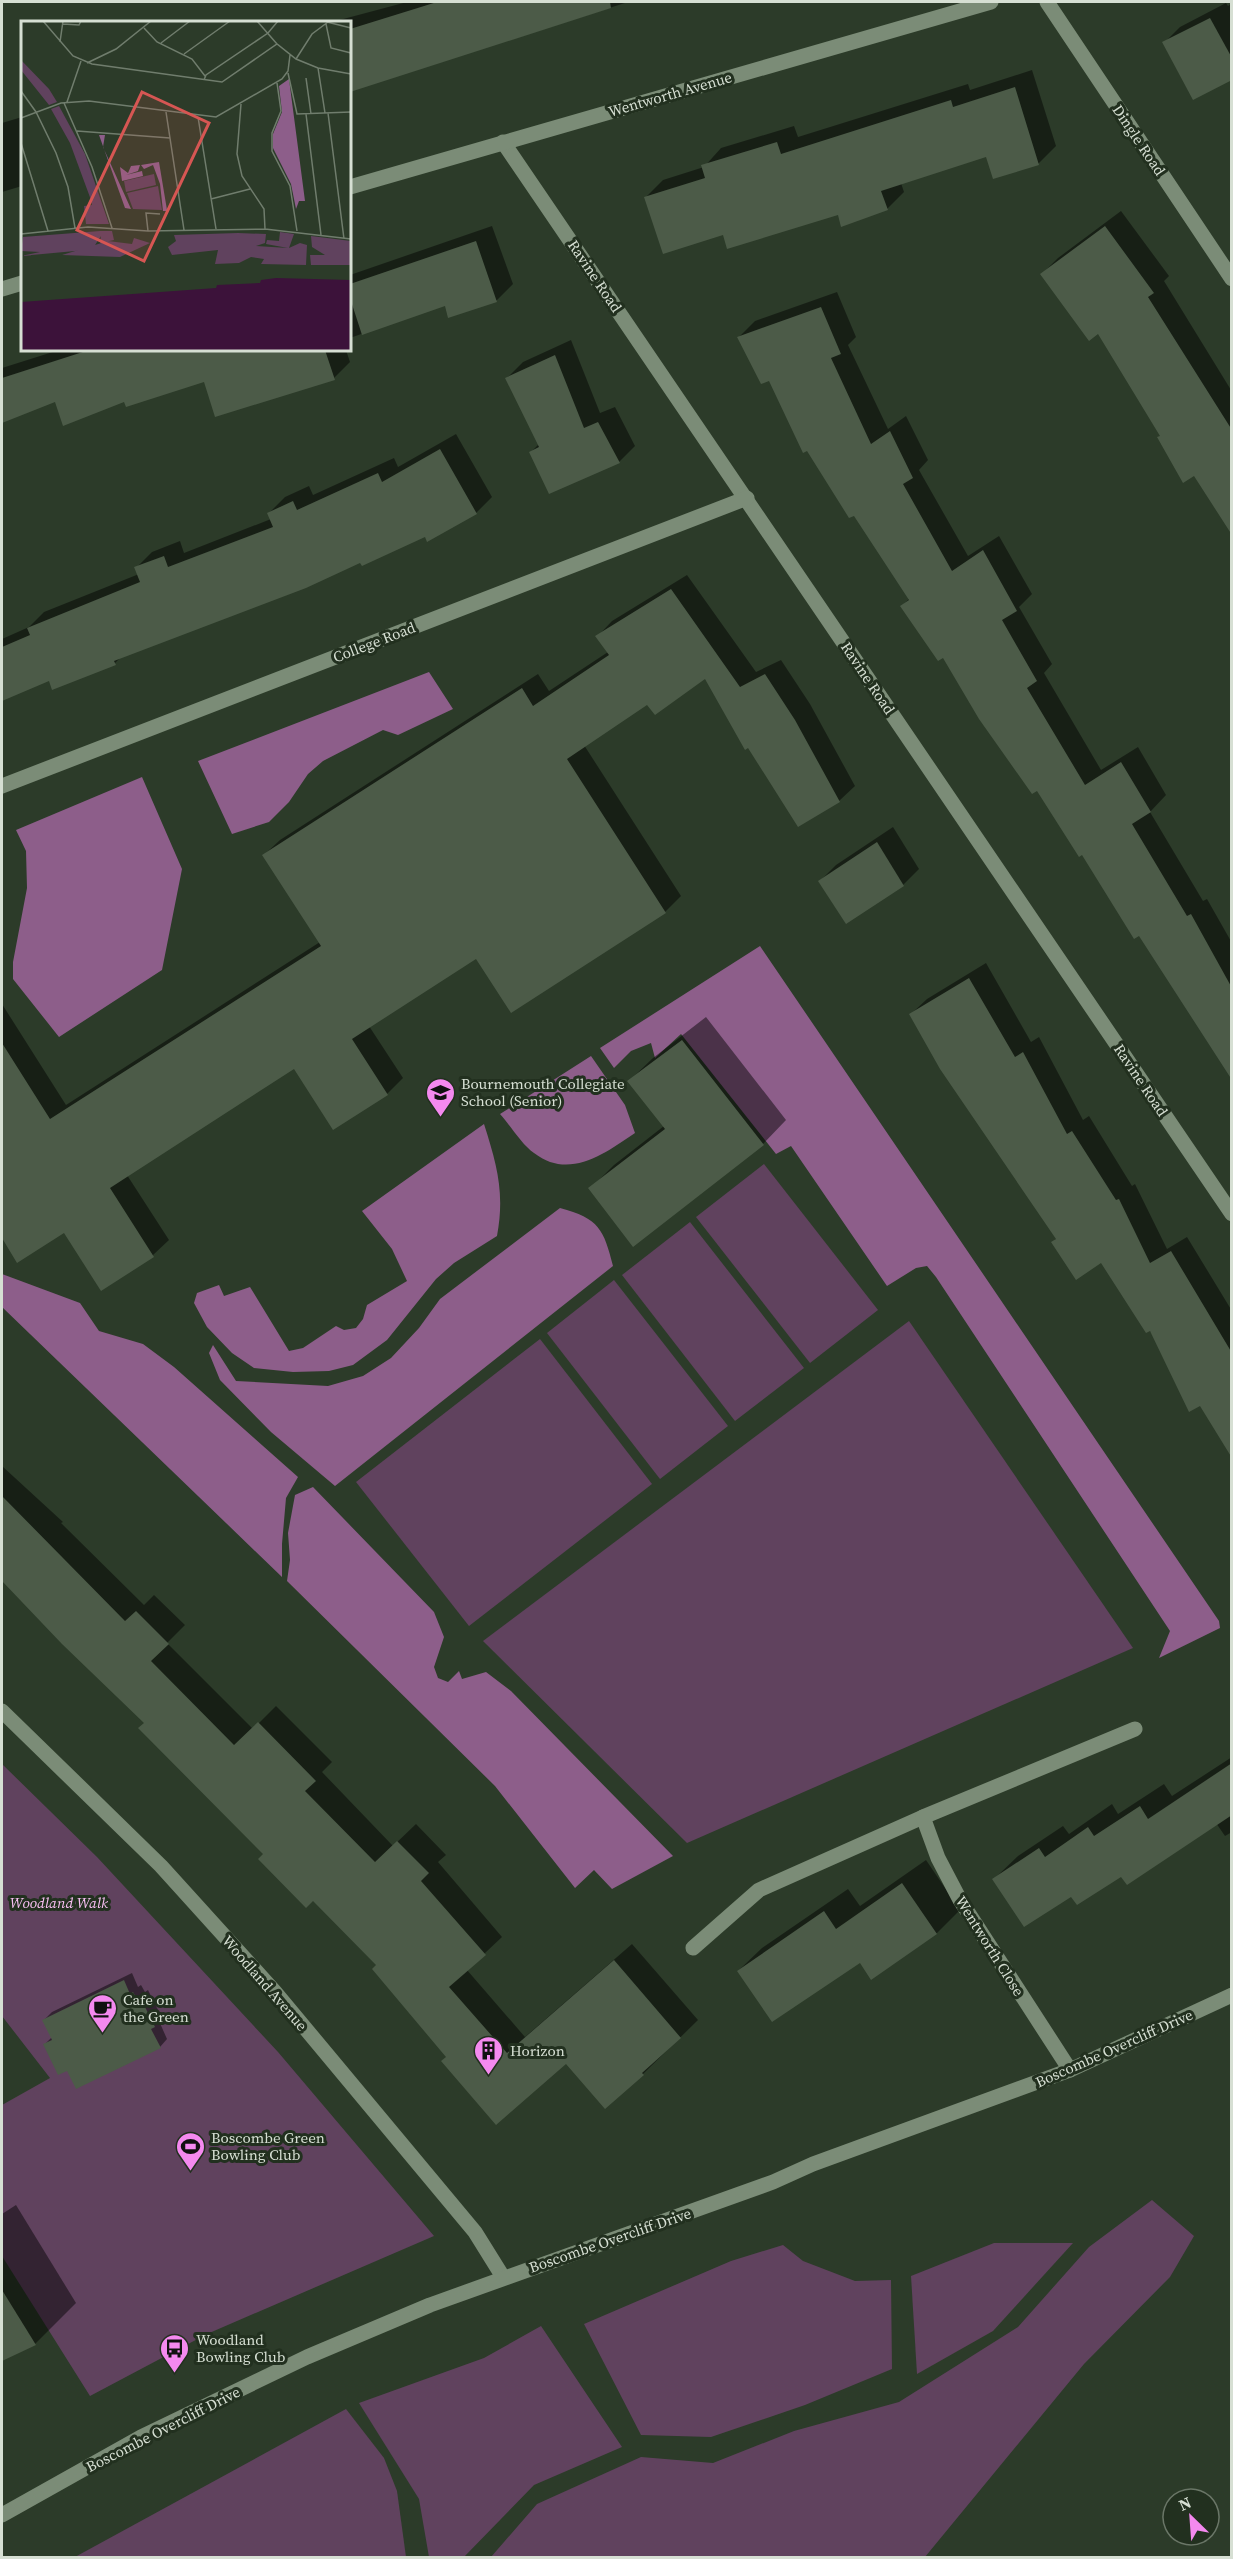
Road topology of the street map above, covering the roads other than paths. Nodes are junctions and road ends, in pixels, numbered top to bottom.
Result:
1 (991, 2) edge
2 (1047, 2) edge
3 (503, 142) junction
4 (351, 187) edge
5 (1232, 279) edge
6 (21, 283) edge
7 (2, 289) edge
8 (747, 498) junction
9 (2, 786) edge
10 (1232, 1214) edge
11 (2, 1711) edge
12 (1135, 1729) dead end
13 (923, 1816) junction
14 (693, 1948) dead end
15 (1232, 1995) edge
16 (1070, 2070) junction
17 (503, 2277) junction
18 (2, 2515) edge

1 - 3 street, Wentworth Avenue
2 - 5 street, Dingle Road
3 - 4 street, Wentworth Avenue
3 - 8 street, Ravine Road
6 - 7 street
8 - 9 street, College Road
8 - 10 street, Ravine Road
11 - 17 street, Woodland Avenue
12 - 13 street
13 - 14 street
13 - 16 street, Wentworth Close
15 - 16 street, Boscombe Overcliff Drive
16 - 17 street, Boscombe Overcliff Drive
17 - 18 street, Boscombe Overcliff Drive

